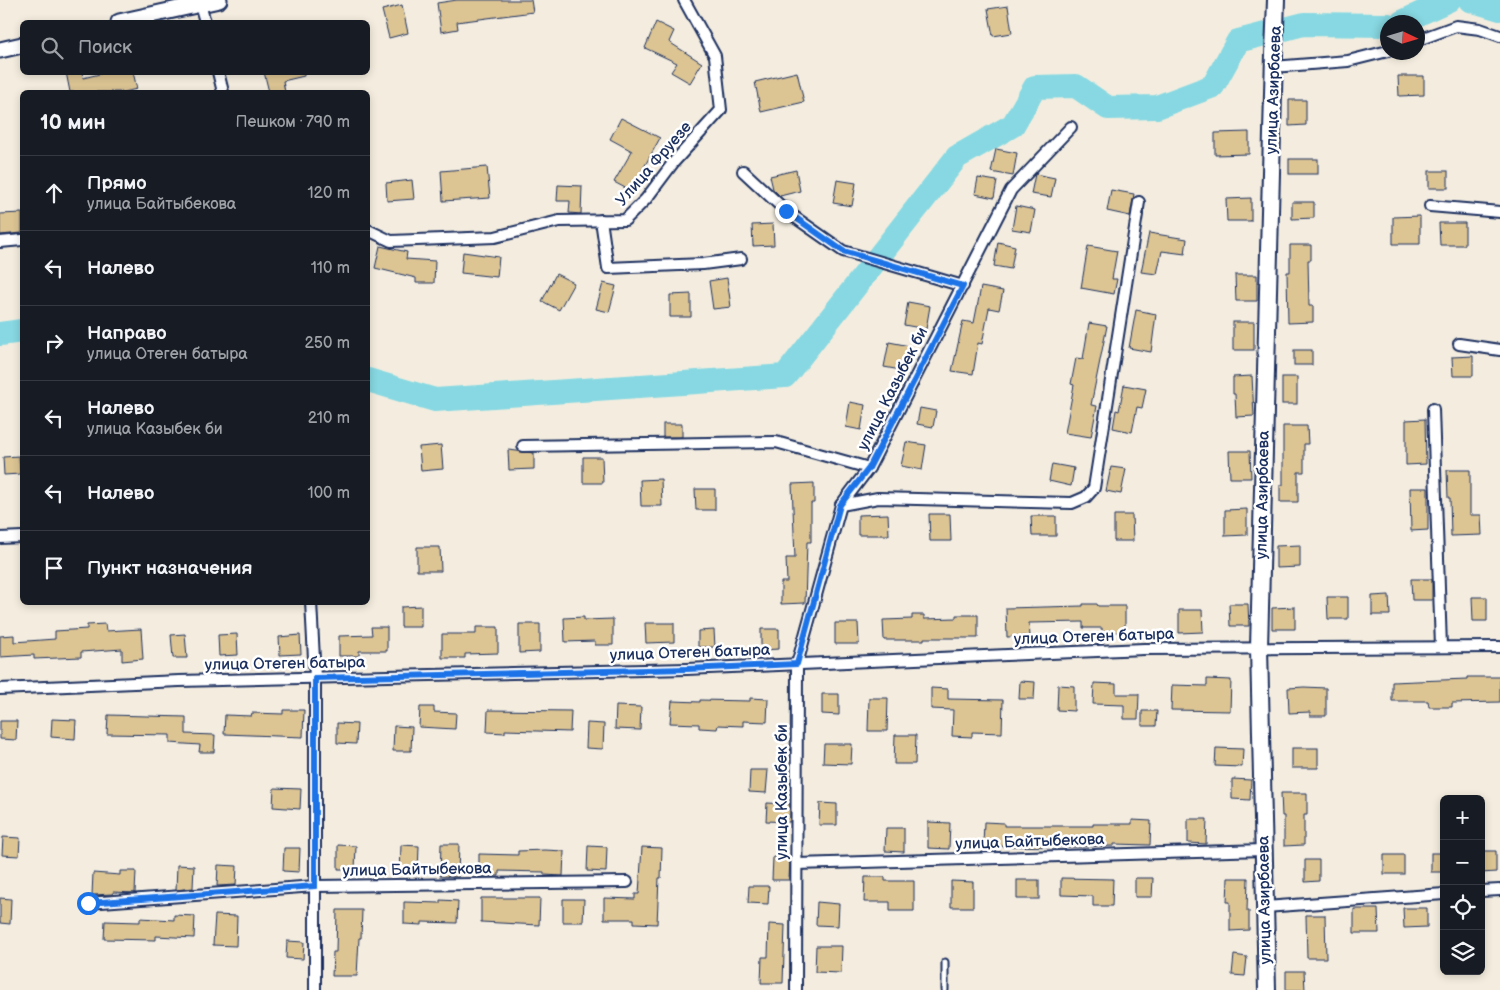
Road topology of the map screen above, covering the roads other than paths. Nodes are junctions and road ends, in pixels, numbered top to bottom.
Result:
1 (219, 0) edge
2 (684, 0) edge
3 (1276, 0) edge
4 (200, 4) junction
5 (128, 20) edge
6 (204, 20) edge
7 (1500, 36) edge
8 (1425, 37) edge
9 (20, 45) edge
10 (0, 50) edge
11 (1380, 53) edge
12 (1274, 61) junction
13 (219, 75) edge
14 (222, 90) edge
15 (1071, 127) dead end
16 (743, 171) dead end
17 (1139, 202) dead end
18 (1430, 206) dead end
19 (1500, 212) edge
20 (601, 220) junction
21 (370, 231) edge
22 (20, 240) edge
23 (0, 242) edge
24 (741, 259) dead end
25 (963, 286) junction
26 (1459, 344) dead end
27 (1500, 350) edge
28 (1433, 409) dead end
29 (523, 446) dead end
30 (869, 468) junction
31 (840, 505) junction
32 (20, 537) edge
33 (0, 538) edge
34 (311, 605) edge
35 (1441, 647) junction
36 (1500, 647) edge
37 (1259, 648) junction
38 (797, 664) junction
39 (315, 678) junction
40 (0, 689) edge
41 (1264, 850) junction
42 (796, 864) junction
43 (627, 882) dead end
44 (315, 886) junction
45 (1500, 890) edge
46 (1485, 891) edge
47 (1440, 894) edge
48 (88, 903) dead end
49 (1265, 907) junction
50 (945, 962) dead end
51 (315, 990) edge
52 (796, 990) edge
53 (945, 990) edge
54 (1267, 990) edge

1 - 4 main road
2 - 20 street, Улица Фруезе
3 - 12 main road, улица Азирбаева
4 - 5 main road
4 - 6 street
7 - 8 street
9 - 10 main road
11 - 12 street
12 - 37 main road, улица Азирбаева
13 - 14 street
15 - 25 street, улица Казыбек би
16 - 25 street
17 - 31 street
18 - 19 street
20 - 21 street, Улица Фруезе
20 - 24 street
22 - 23 street
25 - 30 street, улица Казыбек би
26 - 27 street
28 - 35 street
29 - 30 street
30 - 31 street, улица Казыбек би
31 - 38 street, улица Казыбек би
32 - 33 street
34 - 39 street
35 - 36 street, улица Отеген батыра
35 - 37 street, улица Отеген батыра
37 - 38 street, улица Отеген батыра
37 - 41 main road, улица Азирбаева
38 - 39 street, улица Отеген батыра
38 - 42 street, улица Казыбек би
39 - 40 street, улица Отеген батыра
39 - 44 street
41 - 42 street, улица Байтыбекова
41 - 49 main road, улица Азирбаева
42 - 52 street, улица Казыбек би
43 - 44 street, улица Байтыбекова
44 - 48 street, улица Байтыбекова
44 - 51 street
45 - 46 street
47 - 49 street
49 - 54 main road, улица Азирбаева
50 - 53 lane

